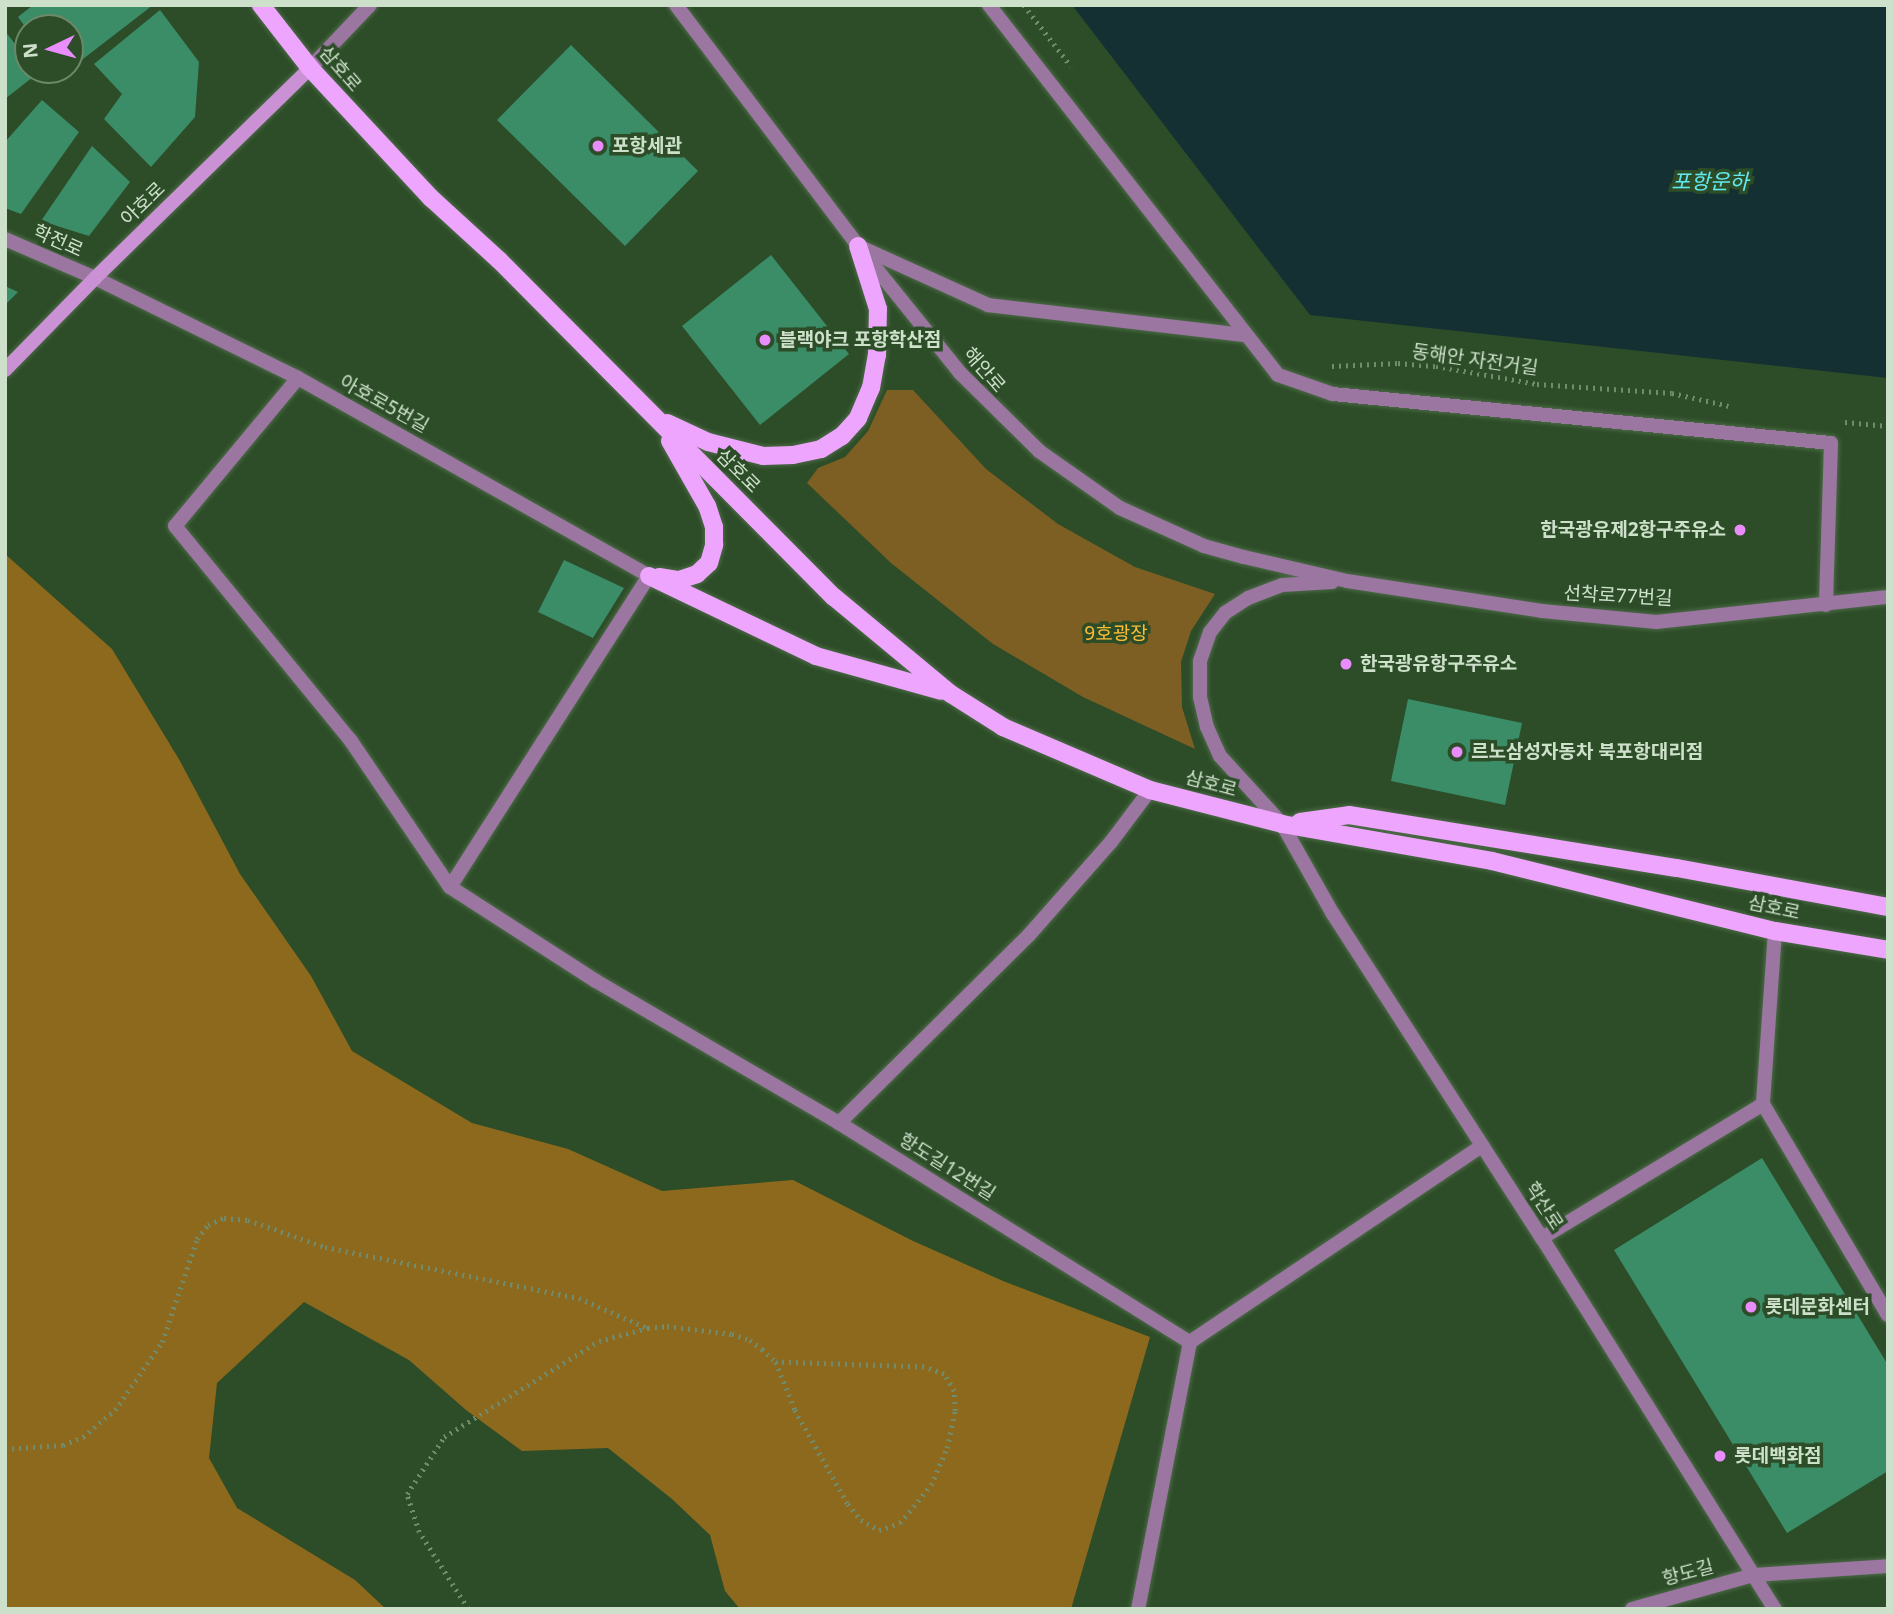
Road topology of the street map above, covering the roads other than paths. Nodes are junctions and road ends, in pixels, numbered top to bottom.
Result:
1 (261, 5) edge
2 (370, 5) edge
3 (676, 5) edge
4 (989, 5) edge
5 (310, 68) junction
6 (5, 239) edge
7 (859, 246) junction
8 (94, 278) junction
9 (1245, 335) junction
10 (5, 370) edge
11 (298, 378) junction
12 (655, 417) junction
13 (649, 576) junction
14 (1347, 581) junction
15 (1888, 597) edge
16 (1826, 605) junction
17 (951, 694) junction
18 (1150, 790) junction
19 (1282, 824) junction
20 (450, 887) junction
21 (1888, 907) edge
22 (1775, 931) junction
23 (1888, 950) edge
24 (1763, 1104) junction
25 (839, 1123) junction
26 (1482, 1146) junction
27 (1542, 1238) junction
28 (1888, 1315) edge
29 (1190, 1342) junction
30 (1888, 1566) edge
31 (1754, 1575) junction
32 (1138, 1609) edge
33 (1632, 1609) edge
34 (1775, 1609) edge

1 - 5 main road, 삼호로
2 - 5 street
3 - 7 street, 해안로
4 - 9 street
5 - 8 main road, 아호로
5 - 12 main road, 삼호로
6 - 8 street, 학전로
7 - 9 street
7 - 12 main road
7 - 14 street, 해안로
8 - 10 main road, 아호로
8 - 11 street, 아호로5번길
9 - 16 street
11 - 13 street, 아호로5번길
11 - 20 street
12 - 13 main road
12 - 17 main road, 삼호로
13 - 17 main road
13 - 20 street
14 - 16 street, 선착로77번길
14 - 19 street, 학산로
15 - 16 street, 선착로77번길
17 - 18 main road, 삼호로
18 - 19 main road, 삼호로
18 - 25 street
19 - 21 main road, 삼호로
19 - 22 main road, 삼호로
19 - 26 street, 학산로
20 - 25 street, 항도길12번길
22 - 23 main road, 삼호로
22 - 24 street
24 - 27 street
24 - 28 street
25 - 29 street, 항도길12번길
26 - 27 street, 학산로
26 - 29 street
27 - 31 street, 학산로
29 - 32 street
30 - 31 street, 항도길
31 - 33 street, 항도길
31 - 34 street, 학산로

